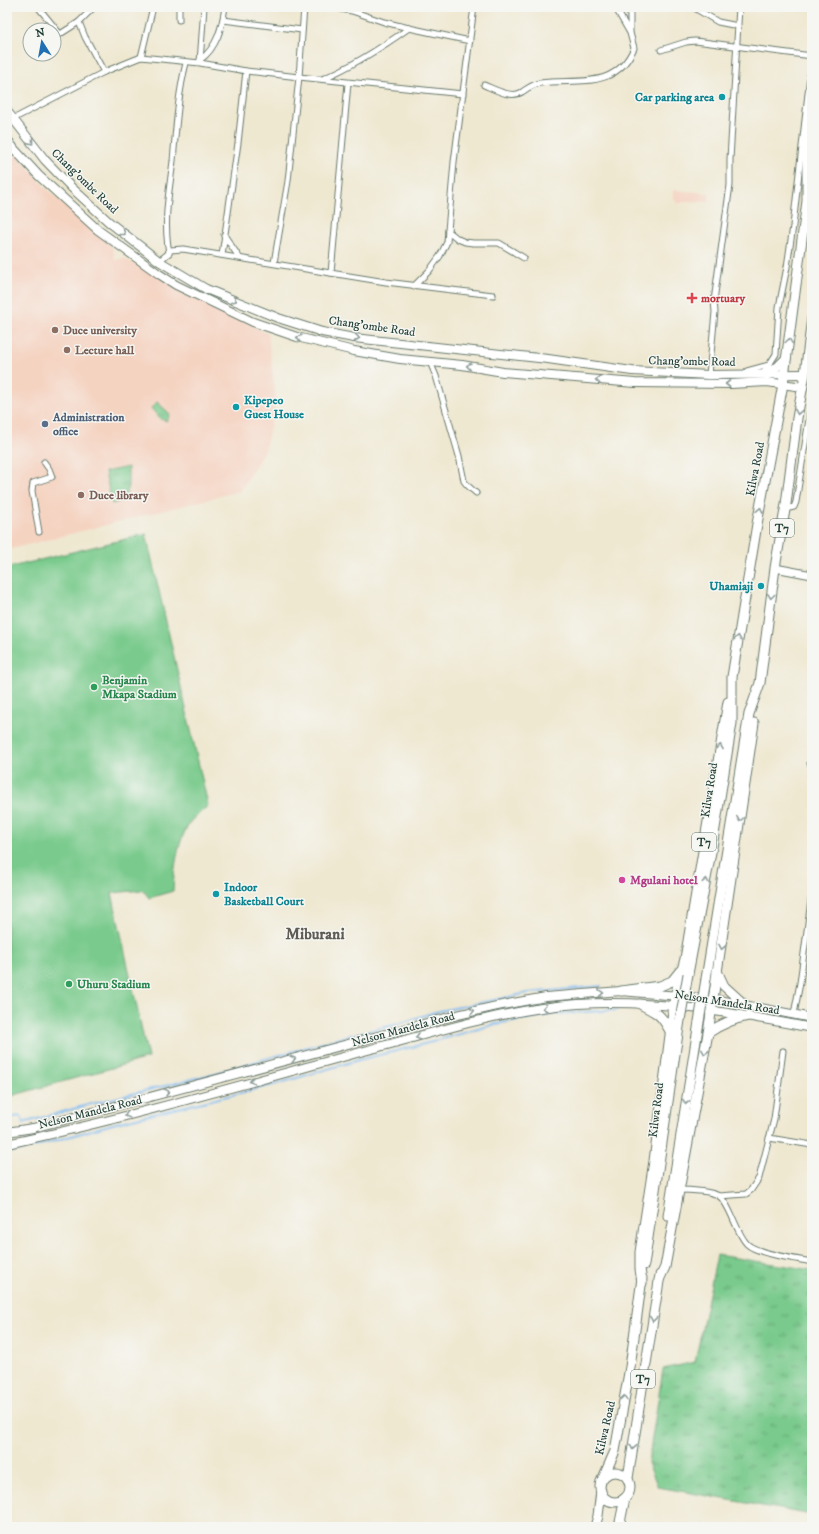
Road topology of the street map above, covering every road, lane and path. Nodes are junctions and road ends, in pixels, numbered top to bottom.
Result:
1 (38, 7) edge
2 (94, 7) edge
3 (153, 7) edge
4 (180, 7) edge
5 (204, 7) edge
6 (225, 7) edge
7 (304, 7) edge
8 (335, 7) edge
9 (474, 7) edge
10 (615, 7) edge
11 (630, 7) edge
12 (693, 7) edge
13 (739, 7) edge
14 (179, 20) dead end
15 (223, 20) junction
16 (50, 22) edge
17 (78, 22) junction
18 (738, 26) junction
19 (409, 28) junction
20 (302, 30) junction
21 (62, 33) edge
22 (630, 33) junction
23 (470, 41) junction
24 (736, 46) junction
25 (661, 50) dead end
26 (141, 57) junction
27 (812, 57) edge
28 (186, 62) junction
29 (200, 62) junction
30 (246, 71) junction
31 (104, 72) junction
32 (299, 78) junction
33 (321, 80) junction
34 (348, 83) junction
35 (484, 85) dead end
36 (463, 94) junction
37 (812, 104) edge
38 (7, 111) edge
39 (13, 119) junction
40 (7, 139) edge
41 (448, 231) junction
42 (224, 235) junction
43 (170, 253) junction
44 (222, 255) junction
45 (238, 257) junction
46 (524, 258) dead end
47 (159, 261) junction
48 (274, 263) junction
49 (331, 273) junction
50 (414, 286) junction
51 (493, 295) dead end
52 (812, 318) edge
53 (787, 358) junction
54 (430, 362) junction
55 (739, 374) junction
56 (762, 374) junction
57 (785, 374) junction
58 (805, 374) junction
59 (709, 375) junction
60 (767, 382) junction
61 (783, 384) junction
62 (803, 387) junction
63 (781, 399) junction
64 (812, 400) edge
65 (44, 462) dead end
66 (476, 493) dead end
67 (785, 509) junction
68 (39, 532) dead end
69 (775, 568) junction
70 (812, 575) edge
71 (732, 677) junction
72 (760, 683) junction
73 (812, 893) edge
74 (811, 916) edge
75 (684, 964) junction
76 (717, 970) junction
77 (621, 991) junction
78 (675, 996) junction
79 (713, 999) junction
80 (640, 1004) junction
81 (745, 1005) junction
82 (673, 1006) junction
83 (711, 1010) junction
84 (794, 1014) junction
85 (748, 1016) junction
86 (812, 1018) edge
87 (812, 1028) edge
88 (670, 1031) junction
89 (708, 1033) junction
90 (783, 1051) dead end
91 (7, 1132) edge
92 (769, 1138) junction
93 (7, 1144) edge
94 (812, 1145) edge
95 (679, 1190) junction
96 (719, 1196) junction
97 (812, 1262) edge
98 (659, 1280) junction
99 (642, 1284) junction
100 (604, 1476) junction
101 (628, 1478) junction
102 (601, 1491) junction
103 (625, 1498) junction
104 (595, 1527) edge
105 (619, 1527) edge

1 - 16 street
2 - 17 street
3 - 26 street
4 - 14 street
5 - 29 street
6 - 15 street
7 - 20 street
8 - 19 street
9 - 23 street
10 - 22 street
11 - 22 street
12 - 18 street
13 - 18 street
15 - 20 street
15 - 29 street
17 - 21 street
17 - 31 street
18 - 24 street
19 - 23 street
19 - 33 street
20 - 32 street
22 - 35 street
23 - 36 street
24 - 25 street
24 - 27 street
24 - 59 street
26 - 28 street
26 - 31 street
27 - 55 street
28 - 29 street
28 - 43 street
29 - 30 street
30 - 32 street
30 - 42 street
31 - 39 street
32 - 33 street
32 - 48 street
33 - 34 street
34 - 36 street
34 - 49 street
36 - 41 street
53 -> 37 highway, Kilwa Road / T7
38 - 39 main road, Chang'ombe Road
39 -> 47 main road, Chang'ombe Road
54 -> 40 main road, Chang'ombe Road
41 - 46 street
41 - 50 street
42 - 44 street
42 - 45 street
43 - 44 street
43 - 47 street
44 - 45 street
45 - 48 street
47 -> 59 main road, Chang'ombe Road
48 - 49 street
49 - 50 street
50 - 51 street
52 - 58 highway, T7
53 - 56 main road, Chang'ombe Road
53 - 57 highway, Kilwa Road / T7
60 -> 54 main road, Chang'ombe Road
54 - 66 street
55 - 56 main road, Chang'ombe Road
55 - 59 main road, Chang'ombe Road
56 - 57 main road, Chang'ombe Road
57 - 58 main road, Chang'ombe Road
57 - 61 highway, Kilwa Road / T7
58 - 62 highway, T7
60 - 61 main road, Chang'ombe Road
60 - 63 main road
61 - 62 main road, Chang'ombe Road
61 - 63 highway, Kilwa Road / T7
62 -> 67 highway, T7
71 -> 63 highway, Kilwa Road / T7
64 - 67 street
65 - 68 street
67 - 69 highway, T7
69 - 70 street
69 -> 72 highway, T7
75 -> 71 highway, T7
99 -> 71 highway, Kilwa Road / T7, bridge
72 -> 76 highway, T7
72 -> 98 highway, T7, bridge
73 - 74 street
74 - 84 street
75 - 77 highway
75 - 78 highway, T7
76 - 79 highway, T7
76 - 81 highway
77 - 78 main road, Nelson Mandela Road
91 -> 77 main road, Nelson Mandela Road
78 - 79 main road, Nelson Mandela Road
78 - 82 highway, T7
79 - 81 main road, Nelson Mandela Road
79 - 83 highway, T7
80 - 82 main road, Nelson Mandela Road
80 - 88 highway
80 -> 93 main road, Nelson Mandela Road
81 - 84 main road, Nelson Mandela Road
82 - 83 main road, Nelson Mandela Road
82 - 88 highway, T7
83 - 85 main road, Nelson Mandela Road
83 - 89 highway, T7
84 - 86 main road, Nelson Mandela Road
85 - 87 main road, Nelson Mandela Road
85 - 89 highway
88 - 99 highway, T7
89 -> 95 highway, T7
90 - 92 street
92 - 94 street
92 - 96 street
95 - 96 street
95 - 98 highway, T7
96 - 97 street
98 -> 101 highway, T7
100 -> 99 highway, Kilwa Road / T7
100 - 101 highway
100 - 102 highway, T7
101 - 103 highway, T7
102 - 103 highway
102 - 104 highway, T7
103 - 105 highway, T7

